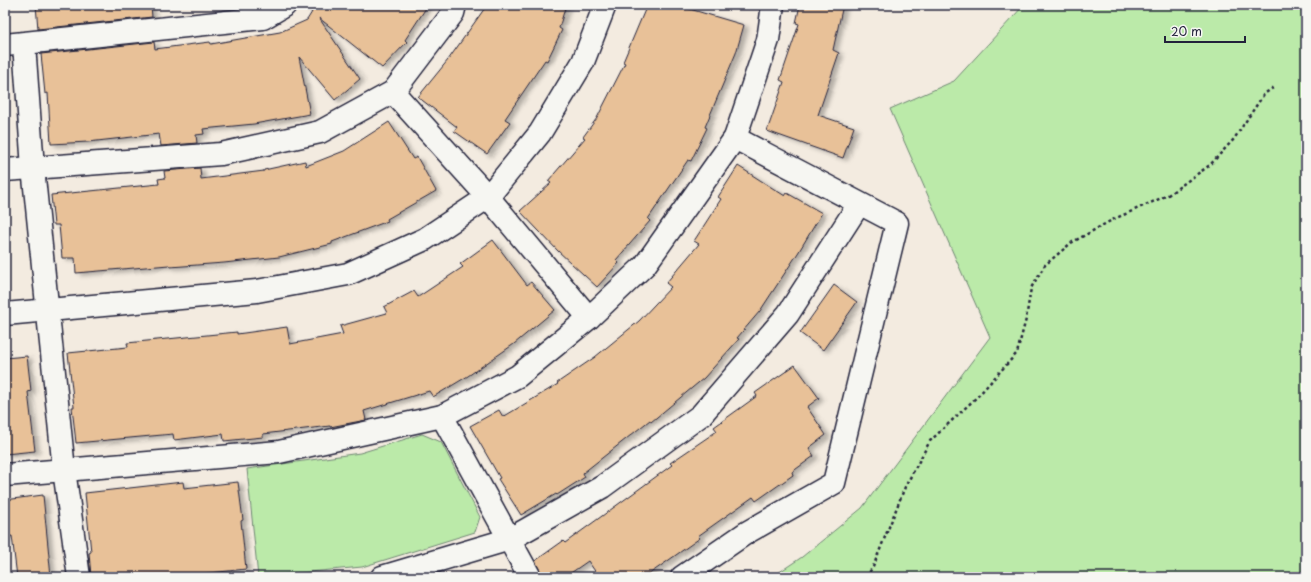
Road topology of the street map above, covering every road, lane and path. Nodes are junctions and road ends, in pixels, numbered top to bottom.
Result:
1 (285, 5) edge
2 (455, 5) edge
3 (605, 5) edge
4 (773, 5) edge
5 (15, 44) edge
6 (1276, 86) dead end
7 (393, 92) junction
8 (735, 138) junction
9 (33, 168) junction
10 (5, 170) edge
11 (488, 197) junction
12 (859, 204) junction
13 (49, 310) junction
14 (5, 314) edge
15 (589, 318) junction
16 (442, 416) junction
17 (64, 470) junction
18 (5, 475) edge
19 (510, 539) junction
20 (79, 577) edge
21 (382, 577) edge
22 (530, 577) edge
23 (682, 577) edge
24 (866, 577) edge

1 - 5 street
2 - 7 street
3 - 11 street
4 - 8 street
5 - 9 street
6 - 24 path
7 - 9 street
7 - 11 street
8 - 12 street
8 - 15 street
9 - 10 street
9 - 13 street
11 - 13 street
11 - 15 street
12 - 19 street
12 - 23 street
13 - 14 street
13 - 17 street
15 - 16 street
16 - 17 street
16 - 19 street
17 - 18 street
17 - 20 street
19 - 21 street
19 - 22 street

